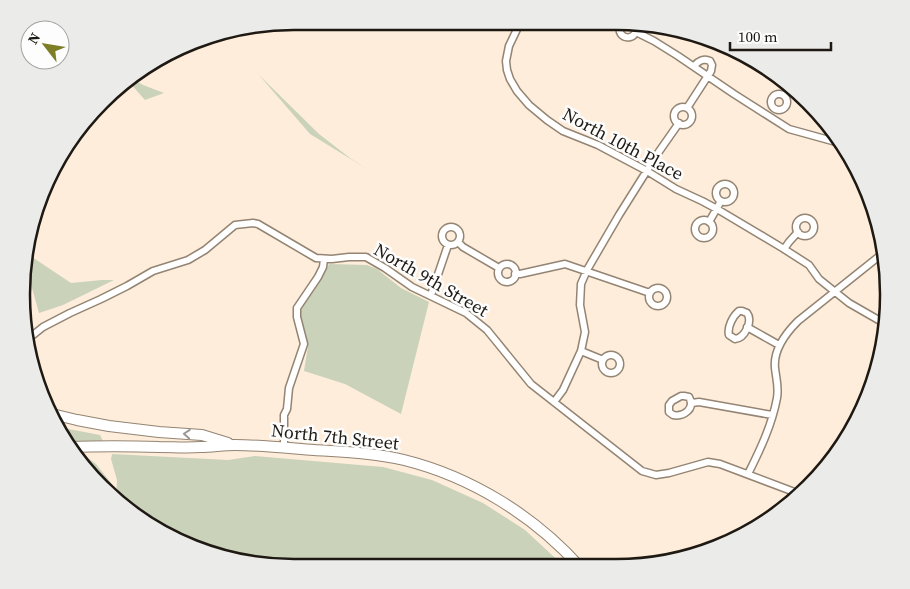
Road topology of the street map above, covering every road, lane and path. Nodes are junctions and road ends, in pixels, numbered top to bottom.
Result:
1 (517, 30) edge
2 (619, 30) edge
3 (636, 32) joint
4 (694, 66) junction
5 (708, 76) junction
6 (687, 108) junction
7 (776, 108) dead end
8 (771, 118) junction
9 (679, 123) junction
10 (830, 140) edge
11 (647, 171) junction
12 (721, 201) dead end
13 (717, 209) junction
14 (709, 222) dead end
15 (798, 232) dead end
16 (458, 242) junction
17 (448, 244) junction
18 (784, 249) junction
19 (878, 258) edge
20 (324, 259) junction
21 (499, 268) junction
22 (587, 270) junction
23 (515, 274) junction
24 (835, 292) junction
25 (650, 293) dead end
26 (431, 296) junction
27 (879, 320) edge
28 (747, 328) dead end
29 (33, 335) edge
30 (779, 346) junction
31 (580, 351) junction
32 (603, 360) dead end
33 (554, 402) junction
34 (692, 403) dead end
35 (59, 416) edge
36 (772, 416) junction
37 (234, 445) junction
38 (79, 447) edge
39 (284, 447) junction
40 (748, 474) junction
41 (792, 491) edge
42 (572, 559) edge

1 - 11 street, North 10th Place
2 - 3 street
3 - 4 street
4 - 5 street
4 - 5 street
5 - 6 street
5 - 8 street
6 - 9 street
6 - 9 street
7 - 8 street
8 - 10 street
9 - 11 street
11 - 13 street, North 10th Place
11 - 22 street
12 - 13 street
13 - 14 street
13 - 18 street, North 10th Place
15 - 18 street
16 - 17 street
16 - 17 street
16 - 21 street
17 - 26 street
18 - 24 street, North 10th Place
19 - 24 street
20 - 26 street, North 9th Street
20 - 29 street, North 9th Street
20 - 39 street
21 - 23 street
21 - 23 street
22 - 23 street
22 - 25 street
22 - 31 street
24 - 27 street, North 10th Place
24 - 30 street
26 - 33 street, North 9th Street
28 - 30 street
30 - 36 street
31 - 32 street
31 - 33 street
33 - 40 street, North 9th Street
34 - 36 street
37 -> 35 main road, North 7th Street
36 - 40 street
37 - 38 main road, North 7th Street
37 - 39 main road, North 7th Street
39 - 42 main road, North 7th Street
40 - 41 street, North 9th Street

